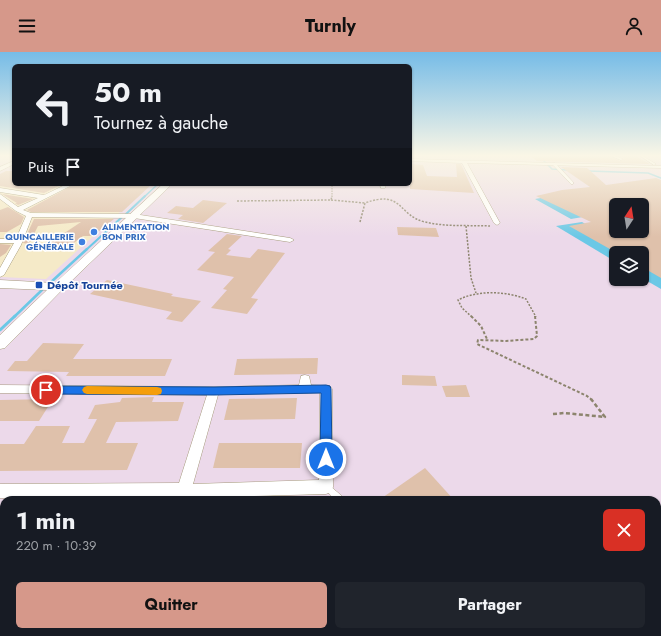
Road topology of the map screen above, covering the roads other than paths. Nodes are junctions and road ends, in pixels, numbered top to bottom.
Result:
1 (475, 182) edge
2 (67, 186) edge
3 (166, 186) edge
4 (0, 190) edge
5 (0, 196) edge
6 (45, 197) junction
7 (18, 210) junction
8 (30, 215) junction
9 (134, 216) junction
10 (497, 223) road end
11 (290, 240) dead end
12 (0, 241) edge
13 (19, 242) junction
14 (0, 275) edge
15 (0, 284) edge
16 (58, 287) junction
17 (0, 344) edge
18 (0, 389) edge
19 (214, 391) junction
20 (326, 487) junction
21 (0, 491) edge
22 (186, 494) edge
23 (336, 496) edge

1 - 10 street
2 - 6 street
3 - 9 street
4 - 6 street
5 - 7 street
6 - 7 street
7 - 8 street
8 - 9 street
8 - 13 street
9 - 11 street
9 - 16 street
12 - 13 street
13 - 14 street
15 - 16 street
16 - 17 street
18 - 19 street
19 - 20 street
19 - 22 street
20 - 22 street
20 - 23 lane
21 - 22 street

